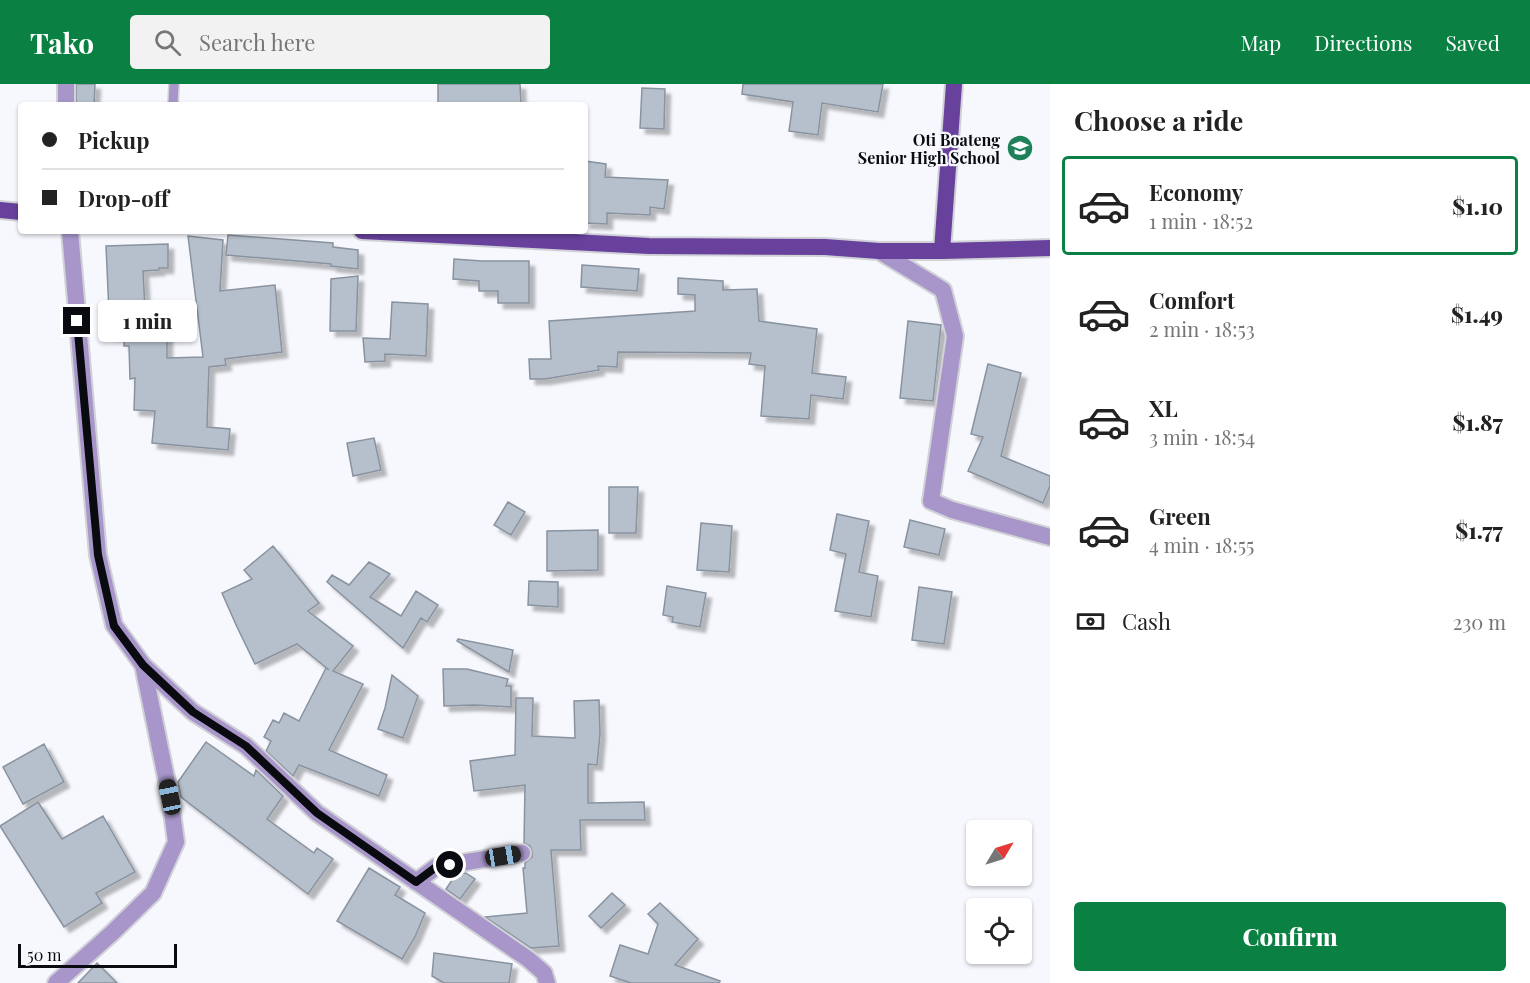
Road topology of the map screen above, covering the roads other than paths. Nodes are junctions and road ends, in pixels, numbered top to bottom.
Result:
1 (66, 84) edge
2 (174, 84) edge
3 (954, 84) edge
4 (66, 102) edge
5 (173, 102) edge
6 (0, 210) edge
7 (18, 212) edge
8 (70, 234) edge
9 (454, 234) edge
10 (498, 235) edge
11 (1050, 248) edge
12 (879, 251) junction
13 (942, 251) junction
14 (1050, 537) edge
15 (143, 665) junction
16 (522, 853) dead end
17 (416, 882) junction
18 (56, 983) edge
19 (547, 983) edge

1 - 4 street
2 - 5 lane
3 - 13 main road
6 - 7 main road
8 - 15 street
9 - 10 main road
10 - 12 main road
11 - 13 main road
12 - 13 main road
12 - 14 street
15 - 17 street
15 - 18 street
16 - 17 street
17 - 19 street

